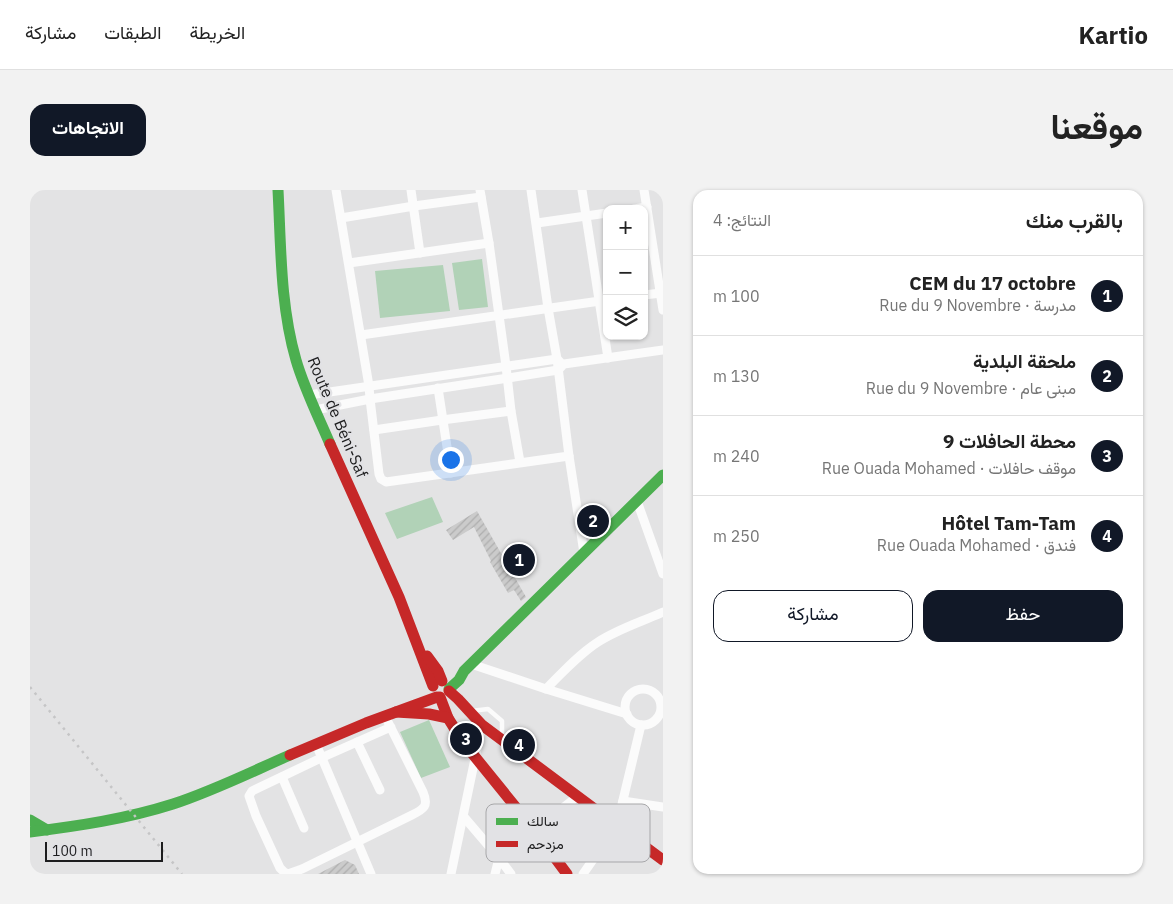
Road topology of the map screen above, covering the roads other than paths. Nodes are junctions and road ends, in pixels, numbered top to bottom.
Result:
1 (278, 190) edge
2 (336, 190) edge
3 (411, 190) edge
4 (531, 190) edge
5 (582, 190) edge
6 (644, 190) edge
7 (480, 194) edge
8 (647, 205) edge
9 (414, 206) junction
10 (603, 213) edge
11 (648, 214) edge
12 (586, 216) junction
13 (341, 218) junction
14 (537, 223) junction
15 (489, 243) junction
16 (420, 253) junction
17 (349, 263) junction
18 (656, 268) junction
19 (663, 276) edge
20 (661, 293) junction
21 (648, 295) edge
22 (603, 301) edge
23 (548, 308) junction
24 (663, 310) edge
25 (499, 316) junction
26 (361, 335) junction
27 (606, 340) edge
28 (663, 350) edge
29 (608, 358) junction
30 (560, 364) junction
31 (506, 366) junction
32 (508, 378) junction
33 (369, 386) junction
34 (438, 388) junction
35 (309, 395) junction
36 (370, 399) junction
37 (316, 410) junction
38 (511, 411) junction
39 (442, 420) junction
40 (374, 430) junction
41 (569, 456) junction
42 (520, 462) junction
43 (451, 473) junction
44 (663, 475) edge
45 (637, 500) junction
46 (584, 553) junction
47 (663, 574) edge
48 (663, 612) edge
49 (468, 667) junction
50 (441, 689) junction
51 (546, 689) junction
52 (661, 695) edge
53 (470, 711) junction
54 (390, 714) junction
55 (627, 714) junction
56 (448, 718) junction
57 (660, 723) edge
58 (482, 725) junction
59 (641, 725) junction
60 (391, 727) junction
61 (502, 739) junction
62 (358, 742) junction
63 (316, 744) junction
64 (321, 758) junction
65 (475, 758) junction
66 (282, 777) junction
67 (380, 790) dead end
68 (578, 796) junction
69 (623, 801) junction
70 (513, 804) edge
71 (568, 804) edge
72 (589, 804) edge
73 (622, 804) edge
74 (643, 804) edge
75 (650, 805) edge
76 (663, 807) edge
77 (464, 817) junction
78 (30, 820) edge
79 (304, 828) dead end
80 (47, 830) junction
81 (30, 832) edge
82 (358, 842) junction
83 (486, 843) edge
84 (650, 850) edge
85 (663, 860) edge
86 (502, 862) edge
87 (558, 862) edge
88 (591, 862) edge
89 (371, 874) edge
90 (451, 874) edge
91 (511, 874) edge
92 (567, 874) edge
93 (583, 874) edge

1 - 35 main road, Route de Béni-Saf
2 - 13 street
3 - 9 street
4 - 14 street
5 - 12 street
6 - 8 street
7 - 9 street
7 - 15 street
9 - 13 street
9 - 16 street
10 - 12 street
11 - 18 street
12 - 14 street
12 - 22 street
13 - 17 street
14 - 23 street
15 - 16 street
15 - 25 street
16 - 17 street
17 - 26 street
18 - 19 street
18 - 20 street
20 - 21 street
20 - 24 street
22 - 23 street
23 - 25 street
23 - 30 street
25 - 26 street
25 - 31 street
26 - 33 street
27 - 29 street
28 - 29 street
29 - 30 street
30 - 31 street
30 - 32 street
30 - 41 street
31 - 32 street
31 - 33 street
32 - 34 street
32 - 38 street
33 - 35 street
33 - 36 street
34 - 36 street
34 - 39 street
35 - 37 main road, Route de Béni-Saf
36 - 37 street
36 - 40 street
37 - 50 main road, Route de Béni-Saf
38 - 39 street
38 - 42 street
39 - 40 street
39 - 43 street
40 - 43 street
41 - 42 street
41 - 46 street
42 - 43 street
44 - 45 main road
45 - 46 main road
45 - 47 street
46 - 49 main road
48 - 51 street
49 - 50 main road
49 - 51 street
50 - 53 main road
50 - 54 main road
50 - 56 main road
51 - 55 street
52 - 55 street
52 - 57 street
53 - 58 main road
53 - 61 lane
54 - 56 main road
54 - 60 street
54 - 63 main road
55 - 59 street
56 - 65 main road
57 - 59 street
58 - 61 main road
58 - 65 street
59 - 69 street
60 - 62 street
60 - 82 street
61 - 68 main road
62 - 64 street
62 - 67 street
63 - 64 street
63 - 80 main road
64 - 66 street
64 - 82 street
65 - 70 main road
65 - 77 street
66 - 79 street
66 - 82 street
68 - 71 street
68 - 72 main road
69 - 73 street
69 - 74 street
75 - 76 street
77 - 83 street
77 - 90 street
78 - 80 main road
80 - 81 main road
82 - 89 street
84 - 85 main road
86 - 91 street
87 - 92 main road
88 - 93 street

